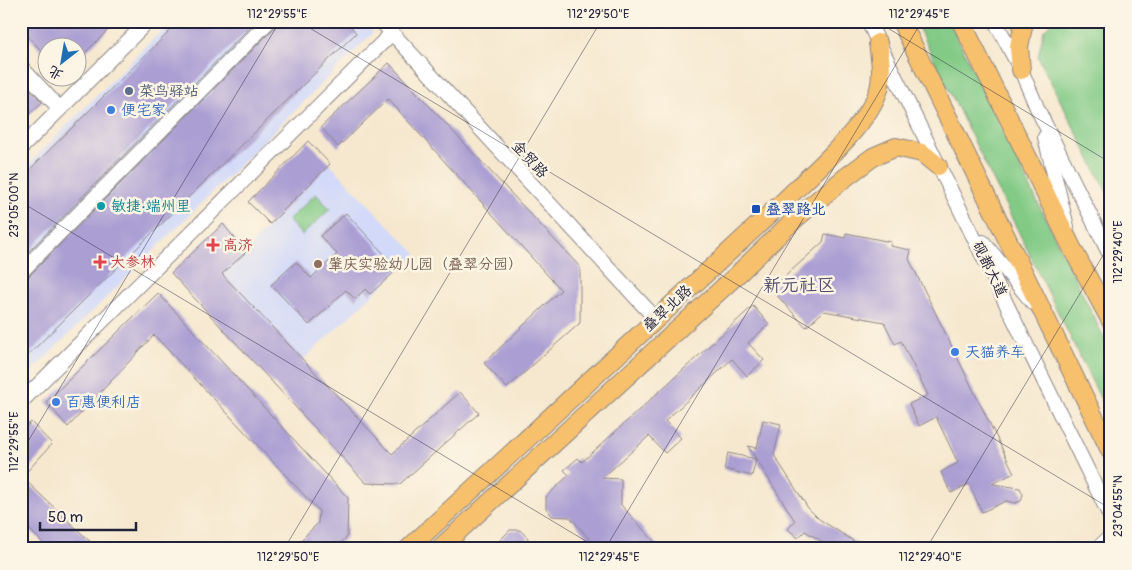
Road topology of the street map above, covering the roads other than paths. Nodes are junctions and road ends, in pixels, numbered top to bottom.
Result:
1 (148, 21) edge
2 (269, 21) edge
3 (381, 21) edge
4 (868, 21) edge
5 (901, 21) edge
6 (961, 21) edge
7 (995, 21) edge
8 (1024, 21) edge
9 (392, 33) junction
10 (878, 43) junction
11 (21, 67) edge
12 (1021, 70) junction
13 (60, 109) junction
14 (1038, 110) junction
15 (21, 148) edge
16 (834, 151) junction
17 (938, 166) junction
18 (846, 177) junction
19 (969, 224) junction
20 (1073, 250) junction
21 (1111, 258) edge
22 (21, 272) edge
23 (655, 318) junction
24 (1045, 318) junction
25 (1111, 321) edge
26 (21, 402) edge
27 (1111, 452) edge
28 (1111, 518) edge
29 (1111, 536) edge
30 (408, 549) edge
31 (439, 549) edge
32 (1097, 549) edge

1 - 13 street
2 - 22 street
3 - 9 street, 金贸路
4 - 10 street, 砚都大道
5 - 24 main road, 砚都大道
6 - 20 main road
7 - 12 street
8 - 12 main road
9 - 23 street, 金贸路
9 - 26 street
10 - 16 main road, 叠翠北路
10 - 17 street, 砚都大道
11 - 13 street
12 - 14 street
13 - 15 street
14 - 20 street
14 - 21 street
16 - 18 main road
16 - 23 main road, 叠翠北路
17 - 18 main road, 叠翠北路
17 - 19 street, 砚都大道
18 - 31 main road, 叠翠北路
19 - 24 street
19 - 28 street, 砚都大道
20 - 25 main road
23 - 30 main road, 叠翠北路
24 - 27 main road, 砚都大道
29 - 32 street

